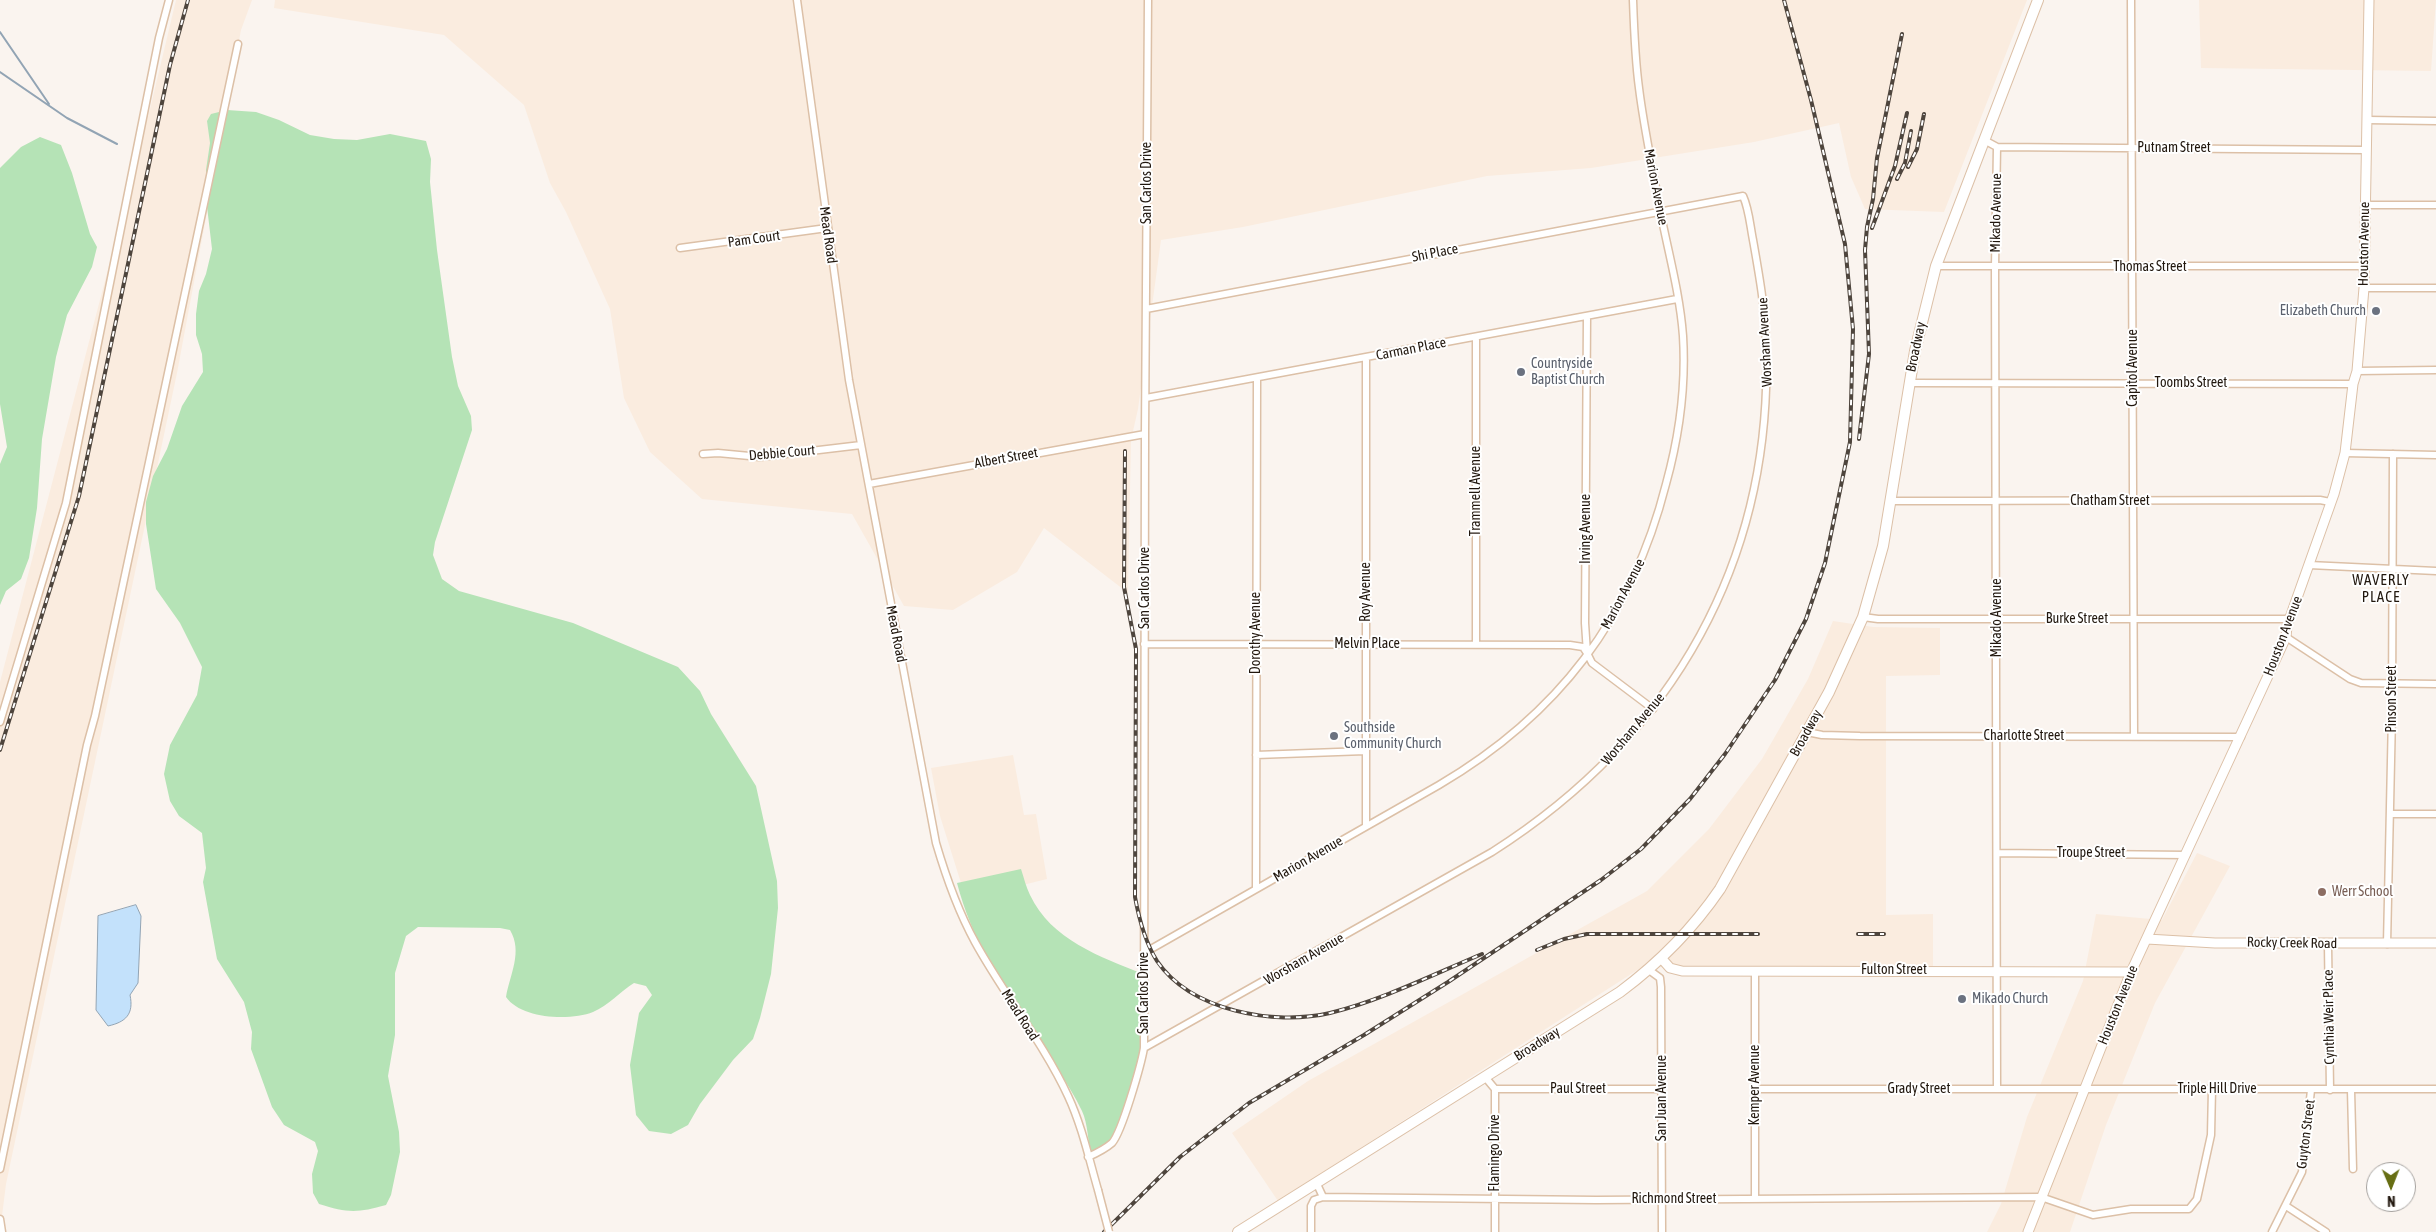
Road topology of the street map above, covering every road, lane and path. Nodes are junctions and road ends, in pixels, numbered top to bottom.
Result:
1 (169, 0) edge
2 (797, 0) edge
3 (1148, 0) edge
4 (1633, 0) edge
5 (2038, 0) edge
6 (2131, 0) edge
7 (2369, 0) edge
8 (238, 44) dead end
9 (2367, 120) junction
10 (2436, 121) edge
11 (1984, 140) junction
12 (1997, 146) junction
13 (2132, 148) junction
14 (2365, 150) junction
15 (1725, 199) joint
16 (2366, 205) junction
17 (2436, 205) edge
18 (1660, 211) junction
19 (827, 228) junction
20 (680, 248) dead end
21 (1936, 266) junction
22 (2363, 266) junction
23 (1995, 267) junction
24 (2132, 267) junction
25 (2364, 288) junction
26 (2436, 288) edge
27 (1677, 299) junction
28 (1146, 309) junction
29 (1587, 316) junction
30 (1476, 337) junction
31 (1366, 358) junction
32 (2436, 370) edge
33 (2357, 371) junction
34 (1257, 378) junction
35 (1909, 383) junction
36 (2133, 383) junction
37 (1996, 384) junction
38 (2353, 384) junction
39 (1146, 398) junction
40 (1145, 434) junction
41 (861, 445) junction
42 (703, 454) dead end
43 (2345, 454) junction
44 (2393, 454) junction
45 (2436, 454) edge
46 (869, 484) junction
47 (1996, 500) junction
48 (1890, 501) junction
49 (2133, 501) junction
50 (2330, 502) junction
51 (2310, 565) junction
52 (2392, 569) junction
53 (2436, 571) edge
54 (1862, 616) junction
55 (1997, 619) junction
56 (2133, 619) junction
57 (2291, 619) junction
58 (2286, 637) junction
59 (1144, 644) junction
60 (1256, 644) junction
61 (1366, 644) junction
62 (1476, 645) junction
63 (1587, 653) junction
64 (2392, 684) junction
65 (2436, 684) edge
66 (1653, 709) junction
67 (0, 722) edge
68 (1807, 732) junction
69 (1997, 736) junction
70 (2134, 736) junction
71 (2241, 737) junction
72 (1365, 751) junction
73 (1256, 755) junction
74 (2390, 814) junction
75 (2436, 814) edge
76 (1366, 826) junction
77 (1997, 853) junction
78 (2186, 855) junction
79 (1256, 888) junction
80 (2147, 939) junction
81 (2436, 943) edge
82 (2328, 944) junction
83 (2388, 944) junction
84 (1144, 950) junction
85 (1662, 959) junction
86 (1649, 970) junction
87 (1755, 970) junction
88 (1996, 970) junction
89 (2131, 972) junction
90 (1144, 1048) junction
91 (1485, 1077) junction
92 (1495, 1089) junction
93 (1662, 1089) junction
94 (1755, 1089) junction
95 (1997, 1089) junction
96 (2083, 1089) junction
97 (2212, 1089) junction
98 (2311, 1090) junction
99 (2330, 1090) junction
100 (2351, 1090) junction
101 (2436, 1090) edge
102 (1088, 1157) junction
103 (2353, 1169) dead end
104 (0, 1170) edge
105 (1316, 1182) junction
106 (1323, 1197) junction
107 (1495, 1198) junction
108 (2041, 1198) junction
109 (1755, 1199) junction
110 (1662, 1200) junction
111 (2286, 1206) junction
112 (0, 1220) edge
113 (2, 1232) edge
114 (1109, 1232) edge
115 (1238, 1232) edge
116 (1311, 1232) edge
117 (1495, 1232) edge
118 (1662, 1232) edge
119 (2028, 1232) edge
120 (2272, 1232) edge
121 (2326, 1232) edge

1 - 67 street
2 - 19 street, Mead Road
3 - 28 street, San Carlos Drive
4 - 18 street, Marion Avenue
5 - 11 main road, Broadway
6 - 13 street, Capitol Avenue
7 - 9 street, Houston Avenue
8 - 104 street
9 - 10 street
9 - 14 street, Houston Avenue
11 - 12 street, Putnam Street
11 - 21 main road, Broadway
12 - 13 street, Putnam Street
12 - 23 street, Mikado Avenue
13 - 14 street, Putnam Street
13 - 24 street, Capitol Avenue
14 - 16 street, Houston Avenue
15 - 18 street, Shi Place
15 - 66 street, Worsham Avenue
16 - 17 street
16 - 22 street, Houston Avenue
18 - 27 street, Marion Avenue
18 - 28 street, Shi Place
19 - 20 street, Pam Court
19 - 41 street, Mead Road
21 - 23 street, Thomas Street
21 - 35 main road, Broadway
22 - 24 street, Thomas Street
22 - 25 street, Houston Avenue
23 - 24 street, Thomas Street
23 - 37 street, Mikado Avenue
24 - 36 street, Capitol Avenue
25 - 26 street
25 - 33 street, Houston Avenue
27 - 29 street, Carman Place
27 - 63 street, Marion Avenue
28 - 39 street, San Carlos Drive
29 - 30 street, Carman Place
29 - 63 street, Irving Avenue
30 - 31 street, Carman Place
30 - 62 street, Trammell Avenue
31 - 34 street, Carman Place
31 - 61 street, Roy Avenue
32 - 33 street
33 - 38 street, Houston Avenue
34 - 39 street, Carman Place
34 - 60 street, Dorothy Avenue
35 - 37 street, Toombs Street
35 - 48 main road, Broadway
36 - 37 street, Toombs Street
36 - 38 street, Toombs Street
36 - 49 street, Capitol Avenue
37 - 47 street, Mikado Avenue
38 - 43 street, Houston Avenue
39 - 40 street, San Carlos Drive
40 - 46 street, Albert Street
40 - 59 street, San Carlos Drive
41 - 42 street, Debbie Court
41 - 46 street, Mead Road
43 - 44 street
43 - 50 street, Houston Avenue
44 - 45 street
44 - 52 street, Pinson Street
46 - 102 street, Mead Road
47 - 48 street, Chatham Street
47 - 49 street, Chatham Street
47 - 55 street, Mikado Avenue
48 - 54 main road, Broadway
49 - 50 street, Chatham Street
49 - 56 street, Capitol Avenue
50 - 51 street, Houston Avenue
51 - 52 street
51 - 57 street, Houston Avenue
52 - 53 street
52 - 64 street, Pinson Street
54 - 55 street, Burke Street
54 - 68 main road, Broadway
55 - 56 street, Burke Street
55 - 69 street, Mikado Avenue
56 - 57 street, Burke Street
56 - 70 street, Capitol Avenue
57 - 58 street, Houston Avenue
58 - 64 street
58 - 71 street, Houston Avenue
59 - 60 street, Melvin Place
59 - 84 street, San Carlos Drive
60 - 61 street, Melvin Place
60 - 73 street, Dorothy Avenue
61 - 62 street, Melvin Place
61 - 72 street, Roy Avenue
62 - 63 street, Melvin Place
63 - 66 street
63 - 76 street, Marion Avenue
64 - 65 street
64 - 74 street, Pinson Street
66 - 90 street, Worsham Avenue
68 - 69 street, Charlotte Street
68 - 85 main road, Broadway
69 - 70 street, Charlotte Street
69 - 77 street, Mikado Avenue
70 - 71 street, Charlotte Street
71 - 78 street, Houston Avenue
72 - 73 street
72 - 76 street, Roy Avenue
73 - 79 street, Dorothy Avenue
74 - 75 street
74 - 83 street, Pinson Street
76 - 79 street, Marion Avenue
77 - 78 street, Troupe Street
77 - 88 street, Mikado Avenue
78 - 80 street, Houston Avenue
79 - 84 street, Marion Avenue
80 - 82 street, Rocky Creek Road
80 - 89 street, Houston Avenue
81 - 83 street, Rocky Creek Road
82 - 83 street, Rocky Creek Road
82 - 99 street, Cynthia Weir Place
84 - 90 street, San Carlos Drive
85 - 86 main road, Broadway
85 - 87 street, Fulton Street
86 - 91 main road, Broadway
86 - 93 street, San Juan Avenue
87 - 88 street, Fulton Street
87 - 94 street, Kemper Avenue
88 - 89 street, Fulton Street
88 - 95 street, Mikado Avenue
89 - 96 street, Houston Avenue
90 - 102 street, San Carlos Drive
91 - 92 street
91 - 105 main road, Broadway
92 - 93 street, Paul Street
92 - 107 street, Flamingo Drive
93 - 110 street, San Juan Avenue
94 - 95 street, Grady Street
94 - 109 street, Kemper Avenue
95 - 96 street, Grady Street
96 - 97 street, Triple Hill Drive
96 - 108 street, Houston Avenue
97 - 98 street, Triple Hill Drive
97 - 108 street, Richmond Street
98 - 99 street, Triple Hill Drive
98 - 111 street, Guyton Street
99 - 100 street, Triple Hill Drive
100 - 101 street, Triple Hill Drive
100 - 103 street
102 - 114 street, Mead Road, bridge
105 - 106 street
105 - 115 main road, Broadway
106 - 107 street, Richmond Street
106 - 116 street
107 - 110 street, Richmond Street
107 - 117 street, Flamingo Drive
108 - 109 street, Richmond Street
108 - 119 street, Houston Avenue
109 - 110 street, Richmond Street
110 - 118 street, San Juan Avenue
111 - 120 street, Guyton Street
111 - 121 street
112 - 113 street

